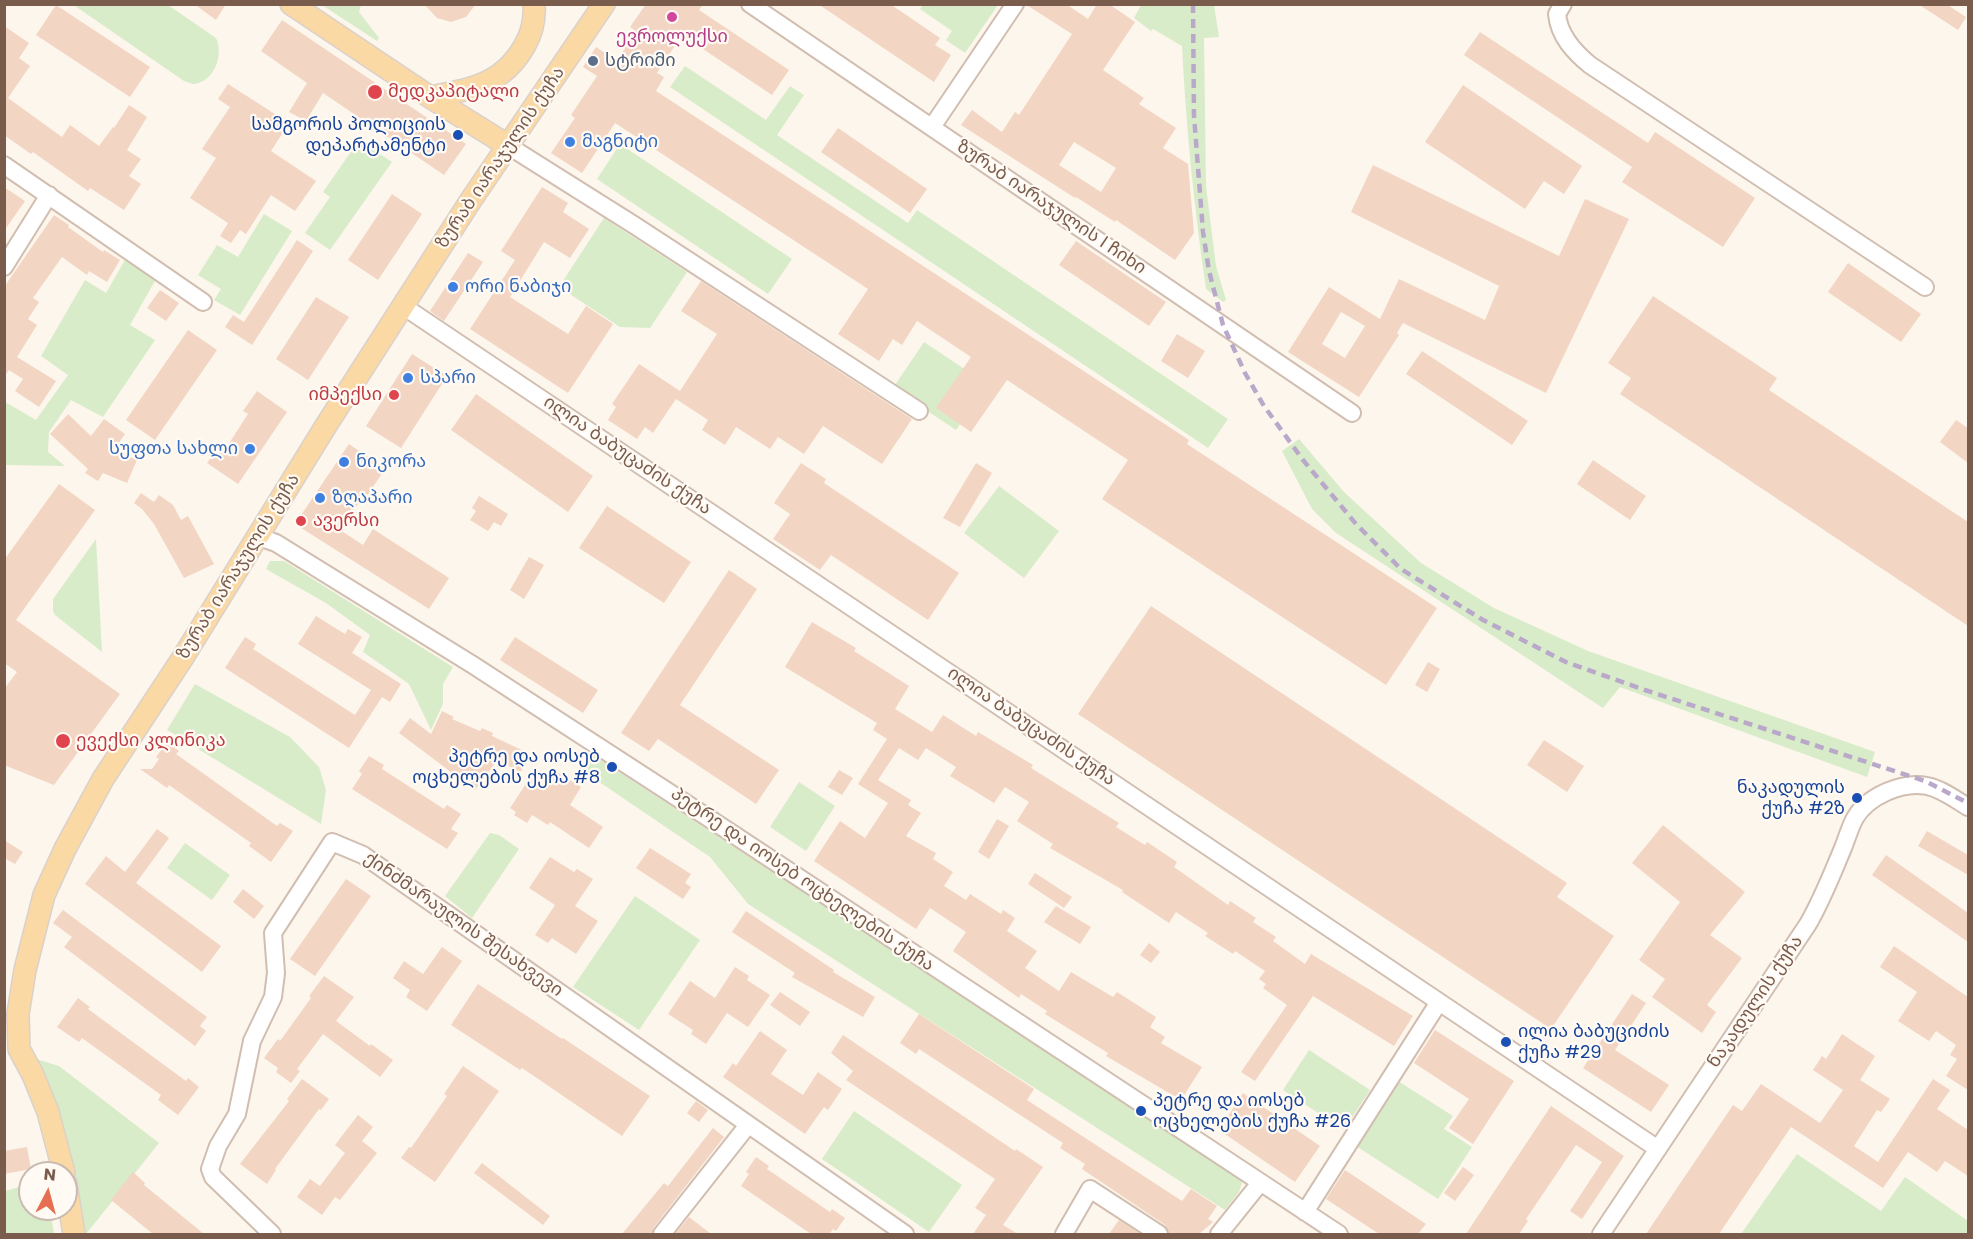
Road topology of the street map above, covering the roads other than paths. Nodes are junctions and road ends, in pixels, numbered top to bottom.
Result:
1 (291, 4) edge
2 (534, 4) edge
3 (604, 4) edge
4 (750, 4) edge
5 (1015, 4) edge
6 (1563, 4) edge
7 (430, 97) junction
8 (932, 128) junction
9 (507, 145) junction
10 (4, 165) edge
11 (49, 195) junction
12 (4, 267) edge
13 (1925, 287) dead end
14 (203, 302) dead end
15 (403, 306) junction
16 (919, 411) dead end
17 (1352, 413) dead end
18 (259, 537) junction
19 (1968, 807) edge
20 (1438, 1002) junction
21 (12, 1048) edge
22 (748, 1125) junction
23 (1658, 1149) junction
24 (61, 1161) edge
25 (1260, 1183) junction
26 (1305, 1212) junction
27 (269, 1233) edge
28 (662, 1234) edge
29 (905, 1234) edge
30 (1064, 1234) edge
31 (1159, 1234) edge
32 (1219, 1234) edge
33 (1339, 1234) edge
34 (1601, 1234) edge

1 - 7 main road
2 - 7 main road
3 - 9 main road, ზურაბ იარაჯულის ქუჩა
4 - 8 street, ზურაბ იარაჯულის I ჩიხი
5 - 8 street
6 - 13 street
7 - 9 main road
8 - 17 street, ზურაბ იარაჯულის I ჩიხი
9 - 15 main road, ზურაბ იარაჯულის ქუჩა
9 - 16 street
10 - 11 street
11 - 12 street
11 - 14 street
15 - 18 main road, ზურაბ იარაჯულის ქუჩა
15 - 20 street, ილია ბაბუცაძის ქუჩა
18 - 21 main road, ზურაბ იარაჯულის ქუჩა
18 - 25 street, პეტრე და იოსებ ოცხელების ქუჩა
19 - 23 street, ნაკადულის ქუჩა
20 - 23 street, ილია ბაბუცაძის ქუჩა
20 - 26 street
21 - 24 main road, ზურაბ იარაჯულის ქუჩა
22 - 27 street, ქინძმარაულის შესახვევი
22 - 28 street
22 - 29 street, ქინძმარაულის შესახვევი
23 - 34 street, ნაკადულის ქუჩა
25 - 26 street, პეტრე და იოსებ ოცხელების ქუჩა
25 - 32 street
26 - 33 street, პეტრე და იოსებ ოცხელების ქუჩა
30 - 31 street

